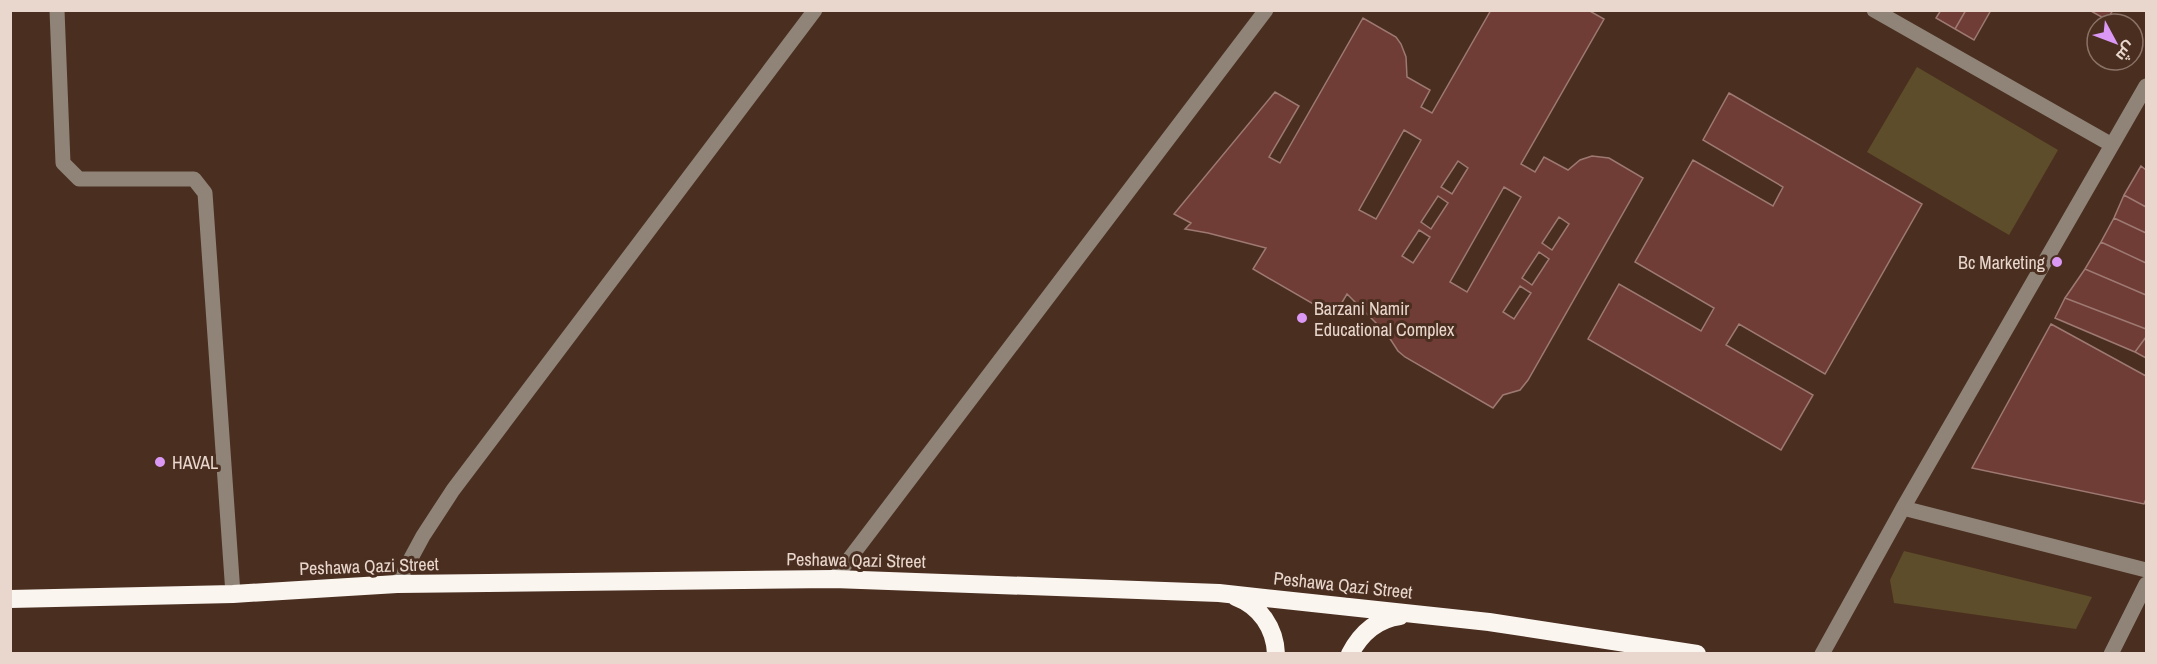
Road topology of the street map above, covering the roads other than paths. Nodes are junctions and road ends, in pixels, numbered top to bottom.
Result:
1 (57, 10) edge
2 (815, 10) edge
3 (1266, 10) edge
4 (1874, 10) edge
5 (2146, 86) edge
6 (2112, 145) junction
7 (1903, 508) junction
8 (2146, 570) edge
9 (834, 579) junction
10 (397, 584) junction
11 (2146, 584) edge
12 (1219, 593) junction
13 (233, 594) junction
14 (10, 599) edge
15 (1423, 615) junction
16 (1276, 654) edge
17 (1350, 654) edge
18 (1697, 654) edge
19 (1822, 654) edge
20 (2111, 654) edge

1 - 13 street
2 - 10 street
3 - 9 street
4 - 6 street
5 - 6 street
6 - 7 street
7 - 8 street
7 - 19 street
9 - 10 highway, Peshawa Qazi Street
9 - 12 highway, Peshawa Qazi Street
10 - 13 highway, Peshawa Qazi Street
11 - 20 street
12 - 15 highway, Peshawa Qazi Street
12 - 16 highway
13 - 14 highway, Peshawa Qazi Street
15 - 17 highway
15 - 18 highway, Peshawa Qazi Street

